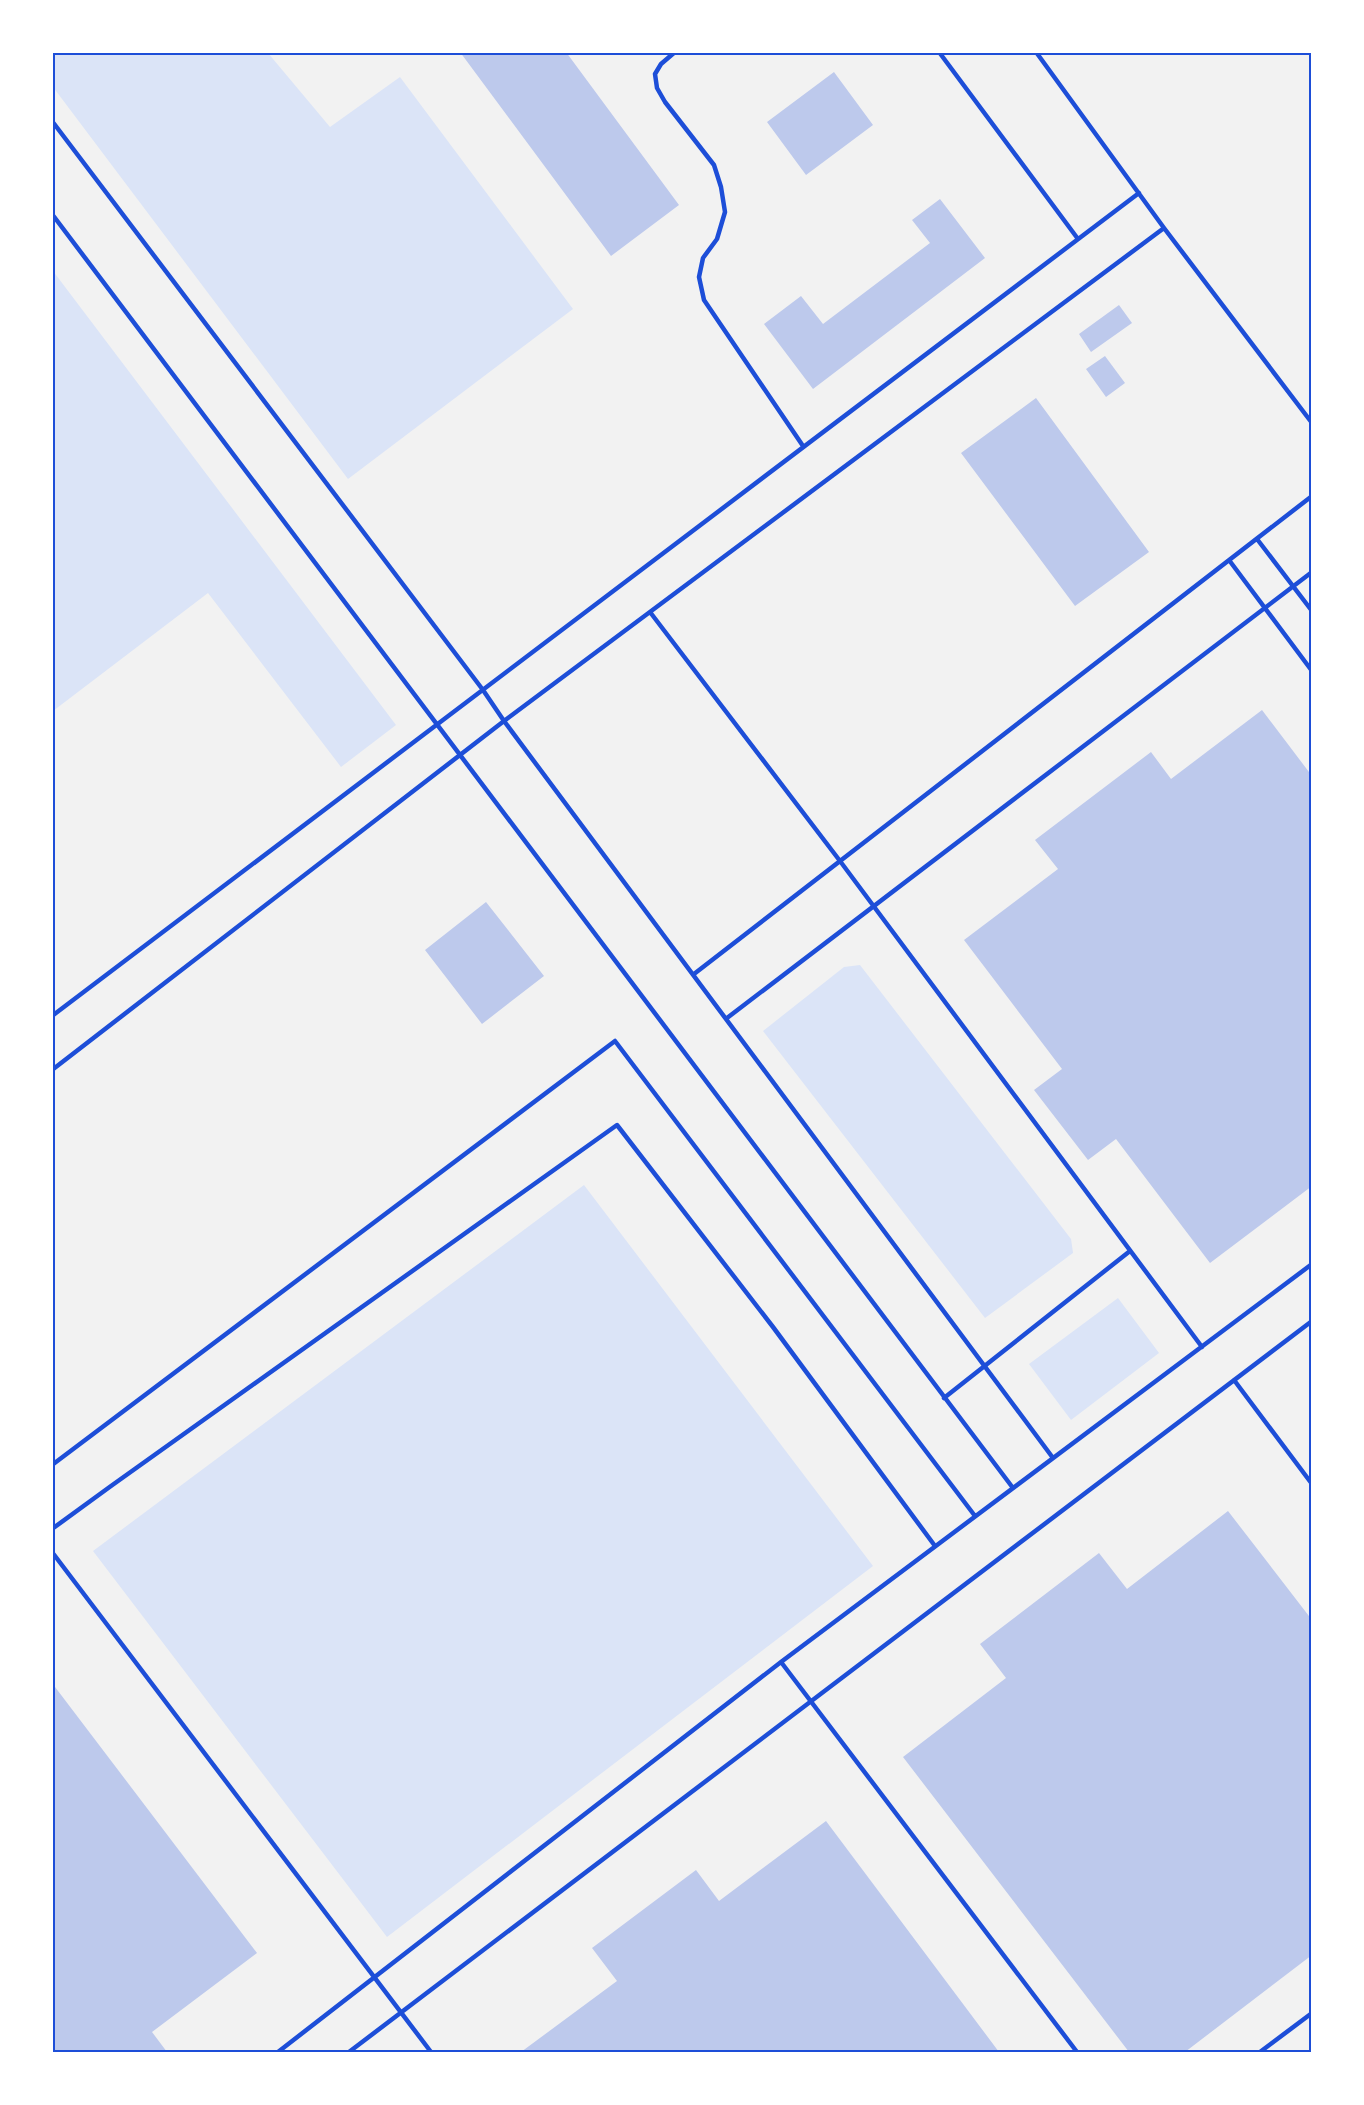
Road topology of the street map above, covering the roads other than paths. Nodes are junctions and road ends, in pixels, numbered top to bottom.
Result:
1 (675, 52) edge
2 (939, 52) edge
3 (1036, 52) edge
4 (52, 121) edge
5 (1139, 193) junction
6 (52, 214) edge
7 (1164, 228) junction
8 (1078, 239) junction
9 (1311, 423) edge
10 (803, 446) junction
11 (1311, 496) edge
12 (1257, 538) junction
13 (1229, 560) junction
14 (1311, 572) edge
15 (1293, 586) junction
16 (1264, 607) junction
17 (1311, 611) edge
18 (650, 612) junction
19 (1311, 671) edge
20 (483, 690) junction
21 (504, 721) junction
22 (437, 725) junction
23 (460, 755) junction
24 (840, 861) junction
25 (874, 907) junction
26 (694, 974) junction
27 (52, 1016) edge
28 (727, 1018) junction
29 (52, 1070) edge
30 (1130, 1251) junction
31 (1311, 1264) edge
32 (1311, 1321) edge
33 (1202, 1347) junction
34 (985, 1365) junction
35 (1234, 1380) junction
36 (944, 1398) junction
37 (1053, 1458) junction
38 (52, 1465) edge
39 (1311, 1484) edge
40 (1013, 1488) junction
41 (975, 1516) junction
42 (52, 1530) edge
43 (935, 1546) junction
44 (52, 1552) edge
45 (781, 1662) junction
46 (810, 1702) junction
47 (375, 1977) junction
48 (402, 2012) junction
49 (1311, 2013) edge
50 (278, 2052) edge
51 (349, 2052) edge
52 (431, 2052) edge
53 (1077, 2052) edge
54 (1260, 2052) edge

1 - 10 lane
2 - 8 lane
3 - 5 lane
4 - 20 lane
5 - 7 lane
5 - 8 lane
6 - 22 lane
7 - 9 lane
7 - 18 lane
8 - 10 lane
10 - 20 lane
11 - 12 lane
12 - 13 lane
12 - 15 lane
13 - 16 lane
13 - 24 lane
14 - 15 lane
15 - 16 lane
15 - 17 lane
16 - 19 lane
16 - 25 lane
18 - 21 lane
18 - 24 lane
20 - 21 lane
20 - 22 lane
21 - 23 lane
21 - 26 lane
22 - 23 lane
22 - 27 lane
23 - 29 lane
23 - 36 lane
24 - 25 lane
24 - 26 lane
25 - 28 lane
25 - 30 lane
26 - 28 lane
28 - 34 lane
30 - 33 lane
30 - 34 lane
31 - 33 lane
32 - 35 lane
33 - 37 lane
34 - 36 lane
34 - 37 lane
35 - 39 lane
35 - 46 lane
36 - 40 lane
37 - 40 lane
38 - 41 lane
40 - 41 lane
41 - 43 lane
42 - 43 lane
43 - 45 lane
44 - 47 lane
45 - 46 lane
45 - 47 lane
46 - 48 lane
46 - 53 lane
47 - 48 lane
47 - 50 lane
48 - 51 lane
48 - 52 lane
49 - 54 lane

